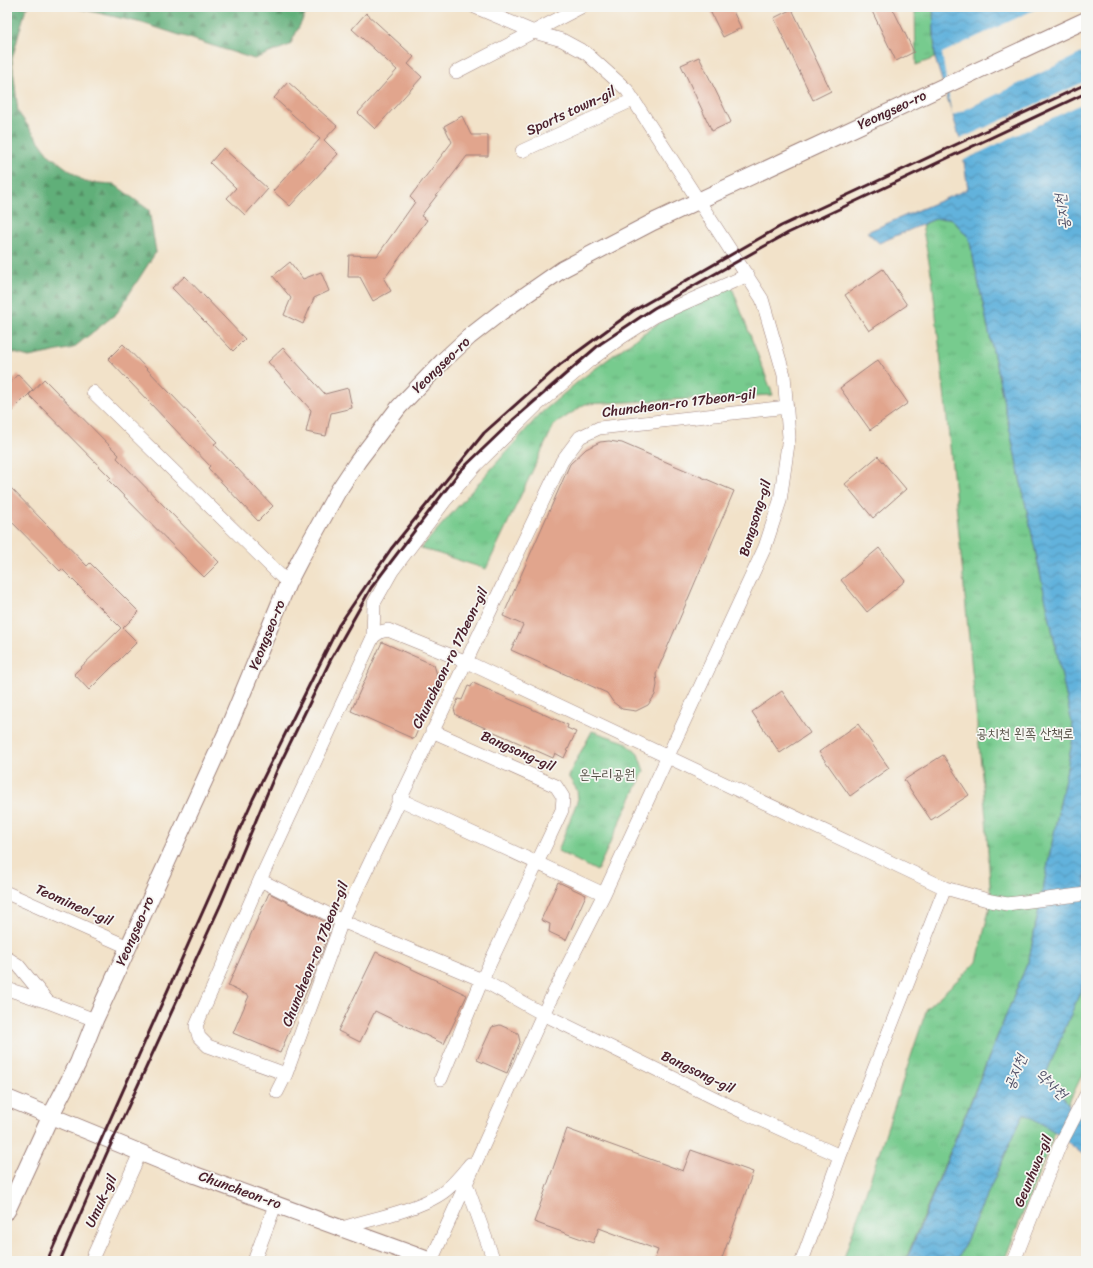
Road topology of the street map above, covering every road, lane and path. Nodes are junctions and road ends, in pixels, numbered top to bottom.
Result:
1 (475, 7) edge
2 (581, 7) edge
3 (1086, 20) edge
4 (534, 32) junction
5 (456, 72) dead end
6 (634, 100) junction
7 (522, 151) dead end
8 (699, 201) junction
9 (748, 275) junction
10 (93, 392) dead end
11 (787, 407) junction
12 (288, 582) junction
13 (373, 637) junction
14 (466, 662) junction
15 (432, 731) junction
16 (668, 758) junction
17 (399, 799) junction
18 (537, 864) junction
19 (260, 880) junction
20 (945, 888) junction
21 (7, 892) edge
22 (604, 894) junction
23 (1086, 894) edge
24 (342, 921) junction
25 (128, 947) junction
26 (7, 958) edge
27 (482, 980) junction
28 (7, 989) edge
29 (48, 1002) junction
30 (544, 1014) junction
31 (95, 1020) junction
32 (286, 1074) junction
33 (441, 1079) dead end
34 (277, 1092) dead end
35 (7, 1098) edge
36 (1085, 1098) edge
37 (51, 1115) junction
38 (140, 1154) junction
39 (479, 1154) junction
40 (840, 1156) junction
41 (466, 1183) junction
42 (276, 1203) junction
43 (7, 1211) edge
44 (342, 1228) junction
45 (91, 1261) edge
46 (254, 1261) edge
47 (431, 1261) edge
48 (494, 1261) edge
49 (802, 1261) edge
50 (1014, 1261) edge

1 - 4 street, Sports town-gil
2 - 4 street
3 - 8 street, Yeongseo-ro
4 - 5 street
4 - 6 street, Sports town-gil
6 - 7 street, Sports town-gil
6 - 8 street, Sports town-gil
8 - 9 street
8 - 12 street, Yeongseo-ro
9 - 11 street, Bangsong-gil
9 - 13 street
10 - 12 street
11 - 14 street, Chuncheon-ro 17beon-gil
11 - 16 street, Bangsong-gil
12 - 25 street, Yeongseo-ro
13 - 14 street
13 - 19 street
14 - 15 street, Chuncheon-ro 17beon-gil
14 - 16 street
15 - 17 street, Chuncheon-ro 17beon-gil
15 - 18 street, Bangsong-gil
16 - 20 street
16 - 22 street, Bangsong-gil
17 - 18 street
17 - 24 street, Chuncheon-ro 17beon-gil
18 - 22 street
18 - 27 street, Bangsong-gil
19 - 24 street, Bangsong-gil
19 - 32 street
20 - 23 street
20 - 40 street
21 - 25 street, Teomineol-gil
22 - 30 street, Bangsong-gil
24 - 27 street, Bangsong-gil
24 - 32 street, Chuncheon-ro 17beon-gil
25 - 31 street, Yeongseo-ro
26 - 29 street
27 - 30 street, Bangsong-gil
27 - 33 street, Bangsong-gil
28 - 29 street
29 - 31 street
30 - 39 street, Bangsong-gil
30 - 40 street, Bangsong-gil
31 - 37 street, Yeongseo-ro
32 - 34 street, Chuncheon-ro 17beon-gil
35 - 37 street, Chuncheon-ro
36 - 50 street, Geunhwa-gil
37 - 38 street, Chuncheon-ro
37 - 43 street, Yeongseo-ro
38 - 42 street, Chuncheon-ro
38 - 45 street, Umuk-gil
39 - 41 street, Bangsong-gil
39 - 44 street
40 - 49 street
41 - 47 street, Bangsong-gil
41 - 48 street
42 - 44 street, Chuncheon-ro
42 - 46 street
44 - 47 street, Chuncheon-ro

